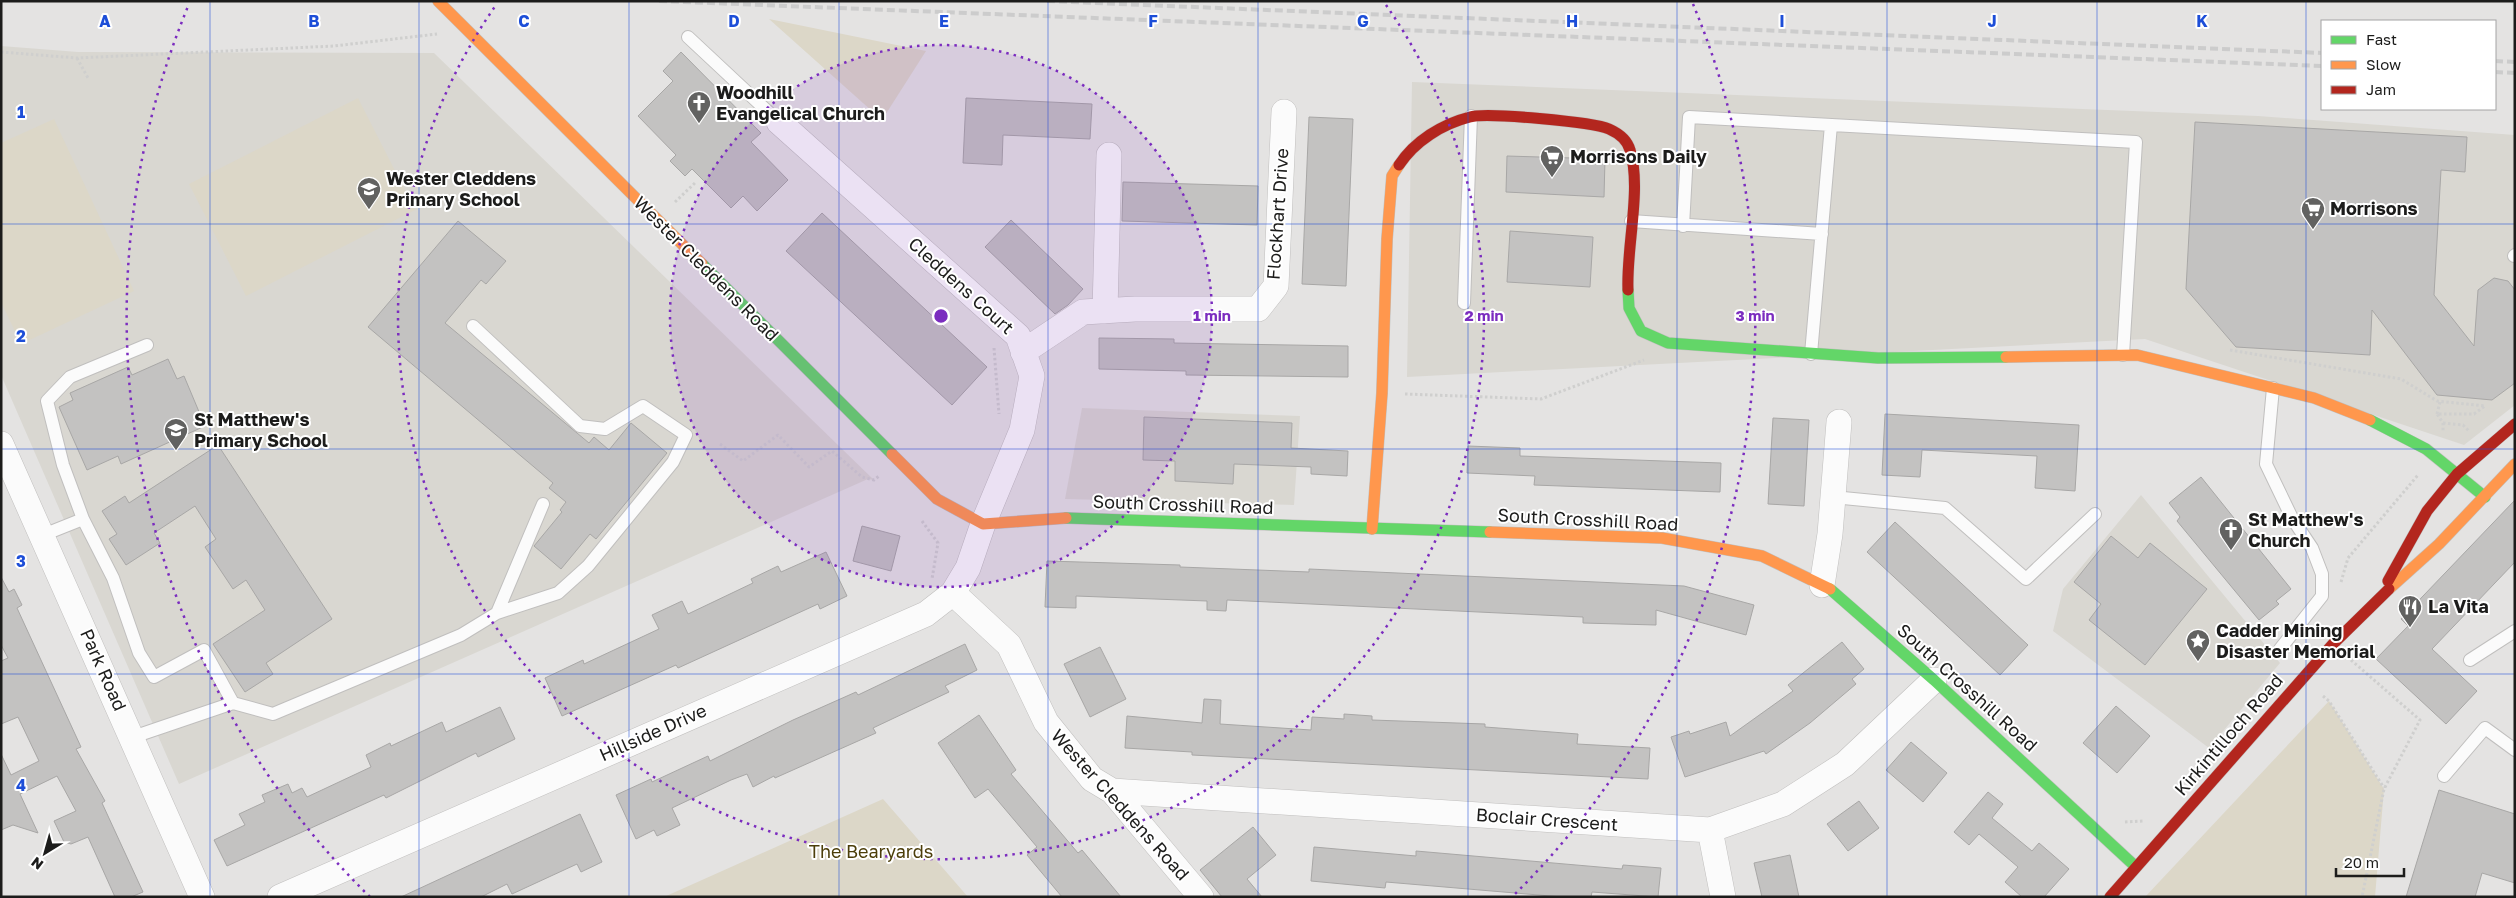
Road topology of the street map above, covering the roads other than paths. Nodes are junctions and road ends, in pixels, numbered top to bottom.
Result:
1 (438, 1) edge
2 (688, 37) dead end
3 (1284, 112) dead end
4 (1472, 116) junction
5 (779, 122) joint
6 (1831, 125) junction
7 (1109, 155) dead end
8 (1631, 221) junction
9 (1683, 226) junction
10 (1822, 234) junction
11 (1464, 303) dead end
12 (1105, 311) junction
13 (473, 326) dead end
14 (147, 345) dead end
15 (1023, 352) junction
16 (1812, 354) junction
17 (2123, 355) junction
18 (2273, 388) junction
19 (1839, 422) dead end
20 (2515, 424) edge
21 (1, 444) edge
22 (2515, 464) edge
23 (2457, 474) junction
24 (1833, 496) junction
25 (2485, 497) junction
26 (543, 504) dead end
27 (2095, 514) dead end
28 (83, 519) junction
29 (983, 524) junction
30 (1372, 528) junction
31 (43, 536) junction
32 (1822, 585) junction
33 (953, 593) junction
34 (2377, 600) junction
35 (497, 613) junction
36 (2515, 631) edge
37 (2280, 649) dead end
38 (2470, 660) dead end
39 (1934, 680) junction
40 (233, 703) junction
41 (133, 737) junction
42 (2515, 750) edge
43 (2444, 776) dead end
44 (1112, 791) junction
45 (1710, 830) junction
46 (2136, 867) junction
47 (202, 897) edge
48 (280, 897) edge
49 (1201, 897) edge
50 (1723, 897) edge
51 (2110, 897) edge

1 - 29 street, Wester Cleddens Road
2 - 5 lane
3 - 12 street, Flockhart Drive
4 - 8 street
4 - 11 lane
4 - 30 street
5 - 15 street, Cleddens Court
6 - 9 lane
6 - 10 lane
6 - 17 lane
7 - 12 street
8 - 9 lane
8 - 16 street
9 - 10 lane
10 - 16 lane
12 - 15 street, Flockhart Drive
13 - 35 lane
14 - 28 lane
15 - 29 street, Cleddens Court
16 - 17 street
17 - 18 street
18 - 23 street
18 - 37 lane
19 - 24 street
20 - 23 street, Kirkintilloch Road
21 - 31 street, Park Road
22 - 25 street, Kirkintilloch Road
23 - 25 street
23 - 34 street, Kirkintilloch Road
24 - 27 lane
24 - 32 street
25 - 34 street, Kirkintilloch Road
26 - 35 lane
28 - 31 lane
28 - 40 lane
29 - 30 street, South Crosshill Road
29 - 33 street, Hillside Drive
30 - 32 street, South Crosshill Road
31 - 41 street, Park Road
32 - 39 street, South Crosshill Road
33 - 44 street, Wester Cleddens Road
33 - 48 street, Hillside Drive
34 - 46 street, Kirkintilloch Road
35 - 40 lane
36 - 38 lane
39 - 45 street, Boclair Crescent
39 - 46 street, South Crosshill Road
40 - 41 lane
41 - 47 street, Park Road
42 - 43 lane
44 - 45 street, Boclair Crescent
44 - 49 street, Wester Cleddens Road
45 - 50 street
46 - 51 street, Kirkintilloch Road

